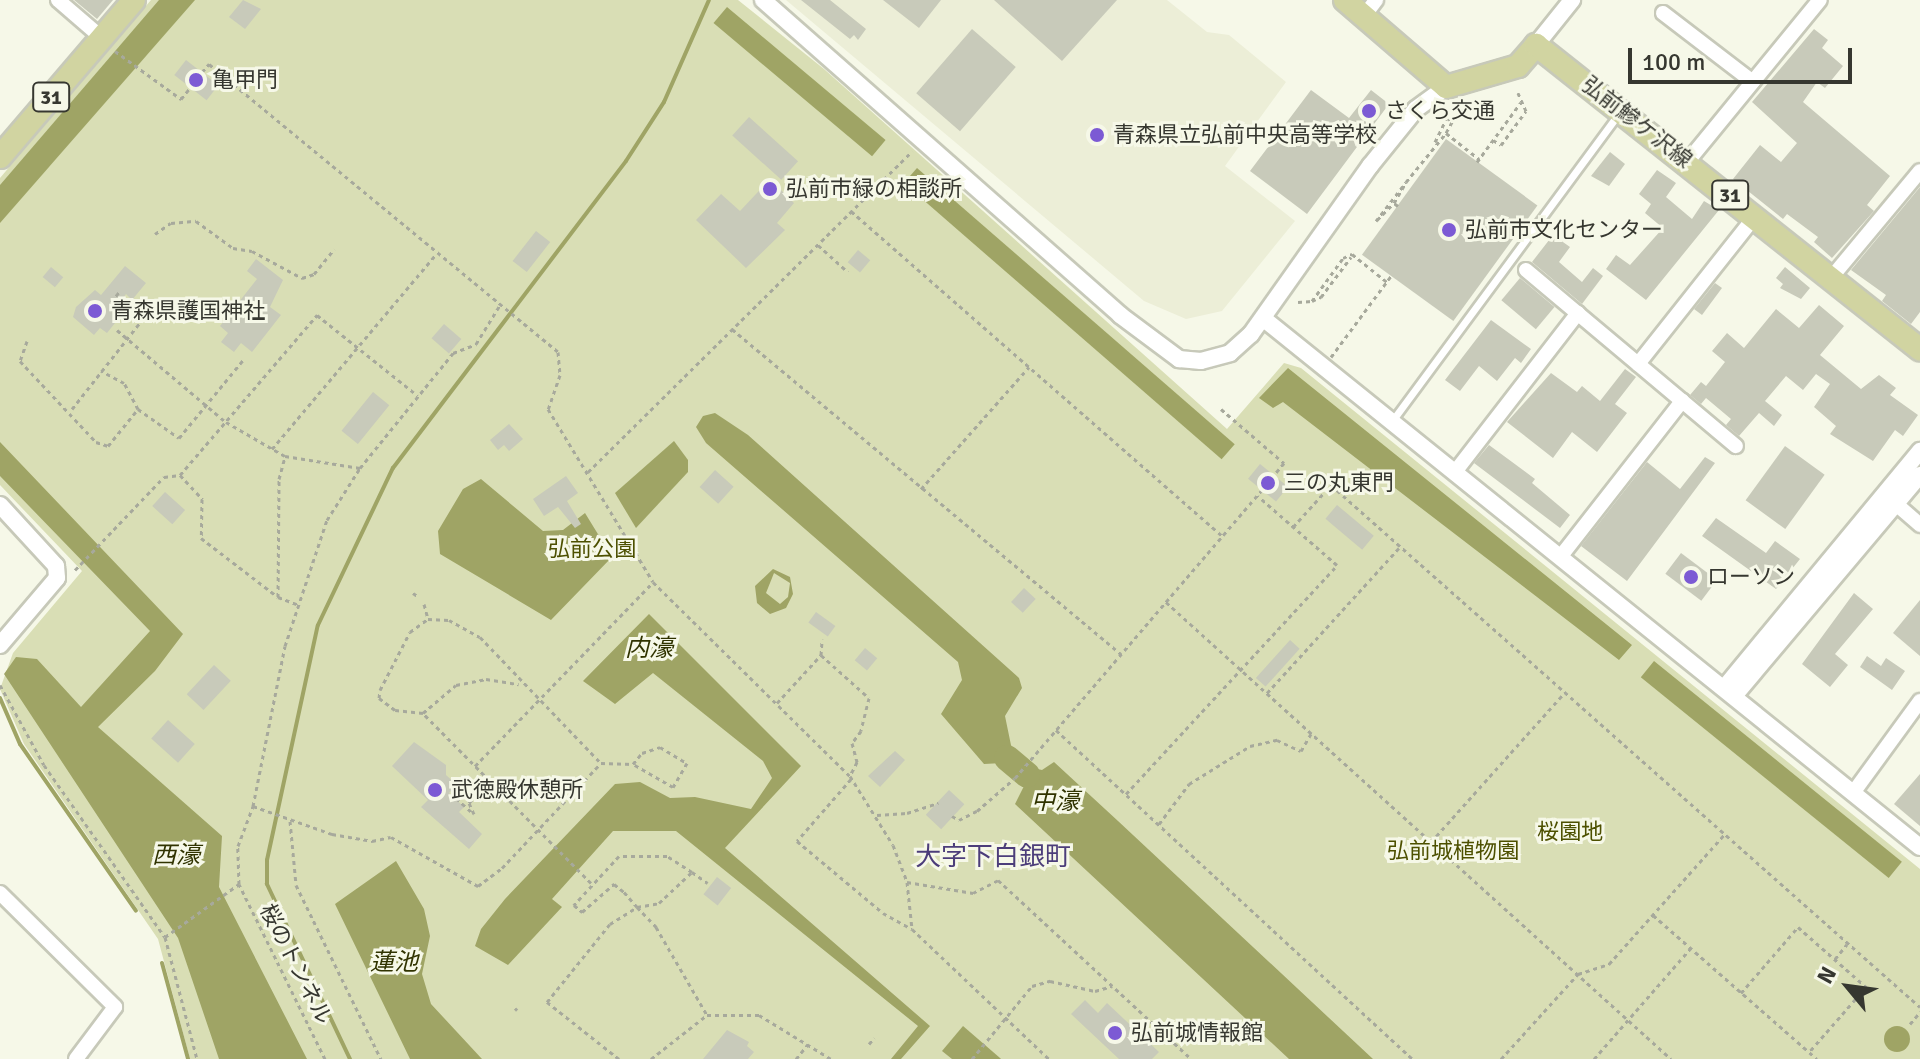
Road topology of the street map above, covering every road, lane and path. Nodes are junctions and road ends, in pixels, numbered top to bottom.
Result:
1 (58, 0) edge
2 (134, 0) edge
3 (763, 0) edge
4 (1345, 0) edge
5 (1572, 0) edge
6 (1820, 0) edge
7 (1370, 8) edge
8 (1663, 13) dead end
9 (107, 44) junction
10 (1536, 45) junction
11 (202, 72) dead end
12 (1753, 82) junction
13 (1446, 87) junction
14 (190, 88) dead end
15 (1518, 93) dead end
16 (1521, 102) junction
17 (1622, 109) junction
18 (1446, 133) junction
19 (923, 140) junction
20 (1493, 140) junction
21 (1434, 143) junction
22 (0, 157) edge
23 (1688, 161) junction
24 (1920, 171) edge
25 (1406, 182) junction
26 (851, 211) junction
27 (1756, 215) junction
28 (155, 234) dead end
29 (817, 245) junction
30 (334, 249) dead end
31 (438, 252) junction
32 (1352, 254) junction
33 (1526, 270) dead end
34 (848, 272) dead end
35 (1391, 276) dead end
36 (1330, 277) junction
37 (1831, 278) junction
38 (1334, 280) junction
39 (1387, 282) junction
40 (120, 291) dead end
41 (1312, 301) junction
42 (111, 302) dead end
43 (1298, 302) dead end
44 (500, 304) junction
45 (1578, 313) junction
46 (146, 315) dead end
47 (1264, 319) junction
48 (732, 329) junction
49 (117, 330) dead end
50 (127, 339) junction
51 (27, 341) dead end
52 (358, 348) junction
53 (1920, 349) edge
54 (1331, 358) dead end
55 (243, 360) dead end
56 (1638, 364) junction
57 (1029, 367) junction
58 (101, 371) junction
59 (418, 396) junction
60 (1682, 401) junction
61 (206, 405) junction
62 (138, 409) junction
63 (1221, 409) dead end
64 (71, 410) junction
65 (1392, 421) junction
66 (226, 422) junction
67 (1736, 446) dead end
68 (272, 449) junction
69 (1920, 451) edge
70 (285, 456) junction
71 (360, 468) junction
72 (1455, 472) junction
73 (587, 473) junction
74 (180, 475) junction
75 (1274, 475) dead end
76 (1920, 475) edge
77 (921, 489) junction
78 (1262, 490) dead end
79 (1257, 495) junction
80 (1896, 504) junction
81 (0, 505) edge
82 (1920, 525) edge
83 (1293, 527) junction
84 (1222, 536) junction
85 (1400, 547) junction
86 (1561, 556) junction
87 (75, 570) dead end
88 (653, 582) junction
89 (413, 593) dead end
90 (278, 597) junction
91 (419, 597) dead end
92 (1166, 602) junction
93 (424, 604) dead end
94 (299, 605) junction
95 (428, 619) junction
96 (822, 639) dead end
97 (2, 643) edge
98 (1121, 654) junction
99 (821, 655) junction
100 (1240, 670) junction
101 (2, 685) edge
102 (522, 685) junction
103 (1729, 692) junction
104 (1267, 693) junction
105 (1564, 693) junction
106 (539, 700) junction
107 (1920, 701) edge
108 (777, 703) junction
109 (423, 713) junction
110 (1056, 730) junction
111 (1311, 734) junction
112 (601, 763) junction
113 (633, 764) junction
114 (475, 766) junction
115 (850, 778) junction
116 (1853, 793) junction
117 (1126, 794) junction
118 (476, 795) dead end
119 (456, 798) dead end
120 (938, 803) dead end
121 (253, 806) junction
122 (876, 815) junction
123 (952, 816) dead end
124 (290, 821) junction
125 (1158, 824) junction
126 (537, 833) junction
127 (1724, 835) junction
128 (1431, 842) junction
129 (1920, 847) edge
130 (692, 872) junction
131 (907, 882) junction
132 (591, 883) junction
133 (708, 883) dead end
134 (239, 884) junction
135 (0, 893) edge
136 (637, 907) junction
137 (1653, 915) junction
138 (912, 929) junction
139 (165, 937) junction
140 (1847, 944) junction
141 (1691, 948) junction
142 (1835, 959) junction
143 (1578, 974) junction
144 (1112, 986) junction
145 (1741, 993) junction
146 (1920, 1009) edge
147 (707, 1015) junction
148 (1006, 1017) junction
149 (1628, 1020) junction
150 (1910, 1024) dead end
151 (874, 1038) dead end
152 (808, 1044) junction
153 (869, 1044) dead end
154 (1809, 1052) junction
155 (76, 1059) edge
156 (197, 1059) edge
157 (325, 1059) edge
158 (381, 1059) edge
159 (619, 1059) edge
160 (651, 1059) edge
161 (796, 1059) edge
162 (831, 1059) edge
163 (972, 1059) edge
164 (1049, 1059) edge
165 (1191, 1059) edge
166 (1413, 1059) edge
167 (1501, 1059) edge
168 (1594, 1059) edge
169 (1671, 1059) edge
170 (1817, 1059) edge

1 - 9 street
2 - 9 main road, 31
3 - 19 street
4 - 7 main road
5 - 10 street
6 - 12 street
7 - 13 main road
8 - 12 street
9 - 14 path
9 - 22 main road, 31
10 - 13 main road
10 - 17 main road, 弘前鰺ケ沢線 / 31
11 - 31 path
12 - 23 street
13 - 47 street
15 - 16 path
16 - 20 path
16 - 20 path
17 - 23 main road, 弘前鰺ケ沢線 / 31
17 - 65 lane
18 - 20 path
18 - 21 path
18 - 21 path
19 - 26 path
19 - 47 street
21 - 25 path
23 - 27 main road, 弘前鰺ケ沢線 / 31
24 - 37 street
25 - 25 path
26 - 29 path
26 - 57 path
27 - 37 main road, 弘前鰺ケ沢線 / 31
27 - 56 street
28 - 30 path
29 - 34 path
29 - 48 path
31 - 44 path
31 - 52 path
32 - 36 path
32 - 38 path
32 - 39 path
33 - 45 street
35 - 39 path
36 - 38 path
36 - 41 path
37 - 53 main road, 弘前鰺ケ沢線 / 31
38 - 41 path
39 - 54 path
40 - 42 path
41 - 43 path
44 - 59 path
44 - 73 path
45 - 56 street
45 - 72 street
46 - 50 path
47 - 65 street
48 - 73 path
48 - 77 path
49 - 50 path
50 - 58 path
50 - 61 path
51 - 64 path
52 - 59 path
52 - 66 path
52 - 68 path
55 - 61 path
56 - 60 street
57 - 77 path
57 - 84 path
58 - 62 path
58 - 64 path
59 - 71 path
60 - 67 street
60 - 86 street
61 - 62 path
61 - 66 path
62 - 64 path
63 - 75 path
65 - 72 street
66 - 68 path
66 - 74 path
68 - 70 path
69 - 103 street
70 - 71 path
70 - 90 path
71 - 94 path
72 - 86 street
73 - 88 path
74 - 87 path
74 - 90 path
76 - 80 street
77 - 98 path
78 - 79 path
79 - 83 path
79 - 84 path
80 - 82 street
80 - 103 street
81 - 97 street
83 - 85 path
83 - 100 path
84 - 92 path
85 - 104 path
85 - 105 path
86 - 103 street
88 - 106 path
88 - 108 path
89 - 91 path
90 - 94 path
92 - 98 path
92 - 100 path
93 - 95 path
94 - 121 path
95 - 102 path
95 - 109 path
96 - 99 path
98 - 110 path
99 - 108 path
99 - 115 path
100 - 104 path
100 - 117 path
101 - 139 path
102 - 106 path
102 - 109 path
103 - 116 street
104 - 111 path
105 - 127 path
105 - 128 path
106 - 112 path
106 - 114 path
107 - 116 street
108 - 115 path
109 - 114 path
110 - 117 path
110 - 123 path
111 - 125 path
111 - 128 path
112 - 113 path
112 - 126 path
113 - 113 path
114 - 126 path
115 - 122 path
115 - 138 path
116 - 129 street
117 - 125 path
118 - 119 path
120 - 122 path
121 - 124 path
121 - 134 path
122 - 131 path
124 - 126 path
124 - 158 path
125 - 166 path
126 - 132 path
127 - 137 path
127 - 140 path
128 - 143 path
130 - 132 path
130 - 133 path
130 - 136 path
131 - 138 path
131 - 144 path
132 - 136 path
134 - 139 path
134 - 157 path, 桜のトンネル
135 - 155 street
136 - 147 path
136 - 159 path
137 - 141 path
137 - 143 path
138 - 148 path
139 - 156 path
140 - 142 path
140 - 146 path
141 - 145 path
141 - 149 path
142 - 145 path
142 - 154 path
143 - 149 path
143 - 167 path
144 - 148 path
144 - 165 path
145 - 154 path
146 - 150 path
147 - 152 path
147 - 160 path
148 - 163 path
148 - 164 path
149 - 168 path
149 - 169 path
151 - 153 path
152 - 161 path
152 - 162 path
154 - 170 path

